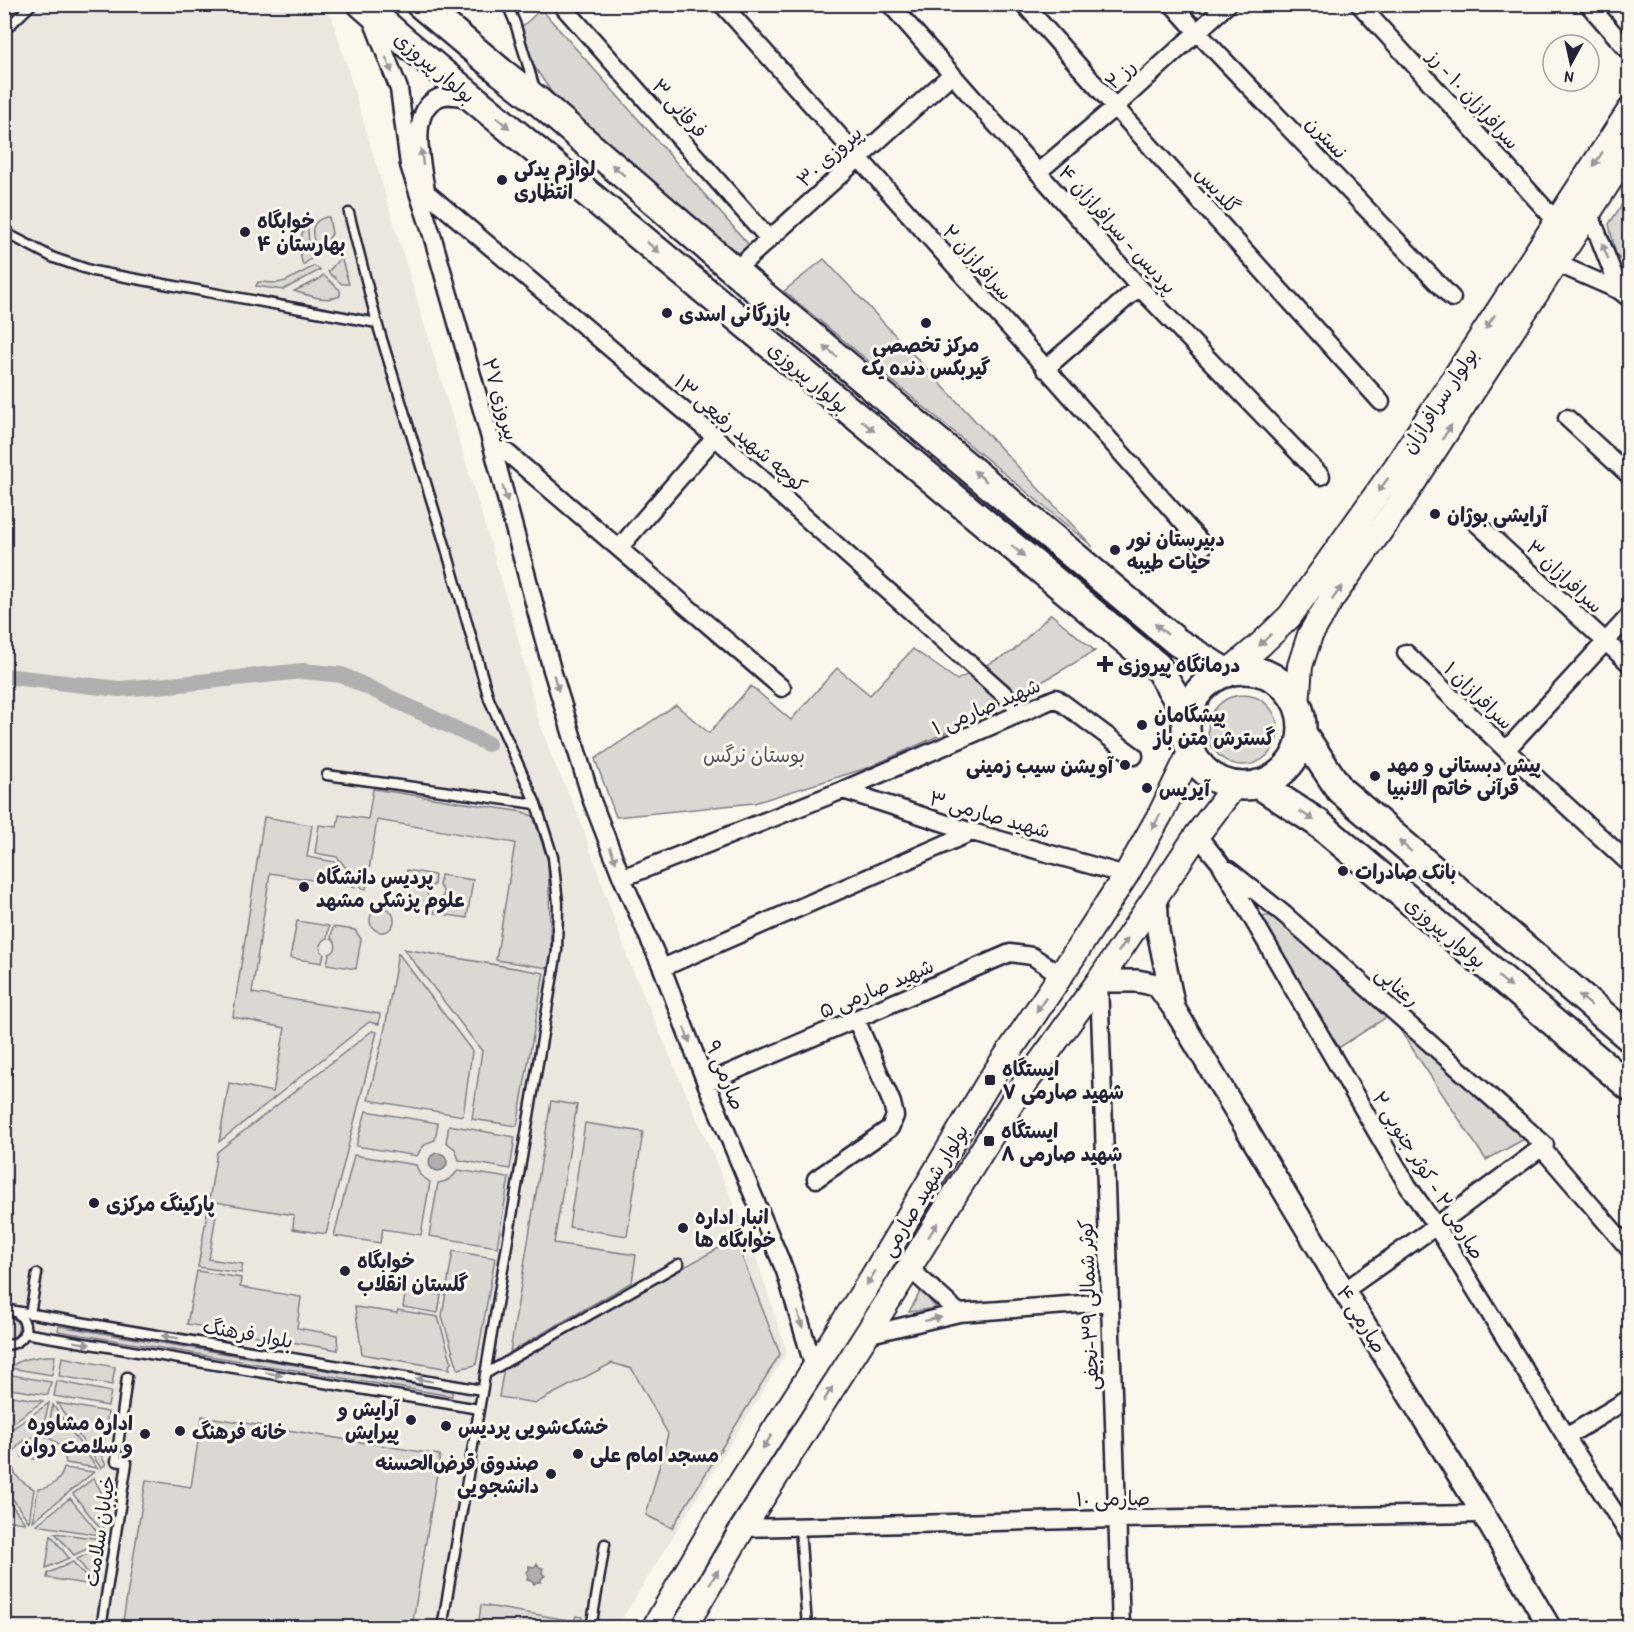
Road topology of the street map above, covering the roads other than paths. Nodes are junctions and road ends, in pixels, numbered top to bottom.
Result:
1 (32, 4) edge
2 (420, 4) edge
3 (507, 4) edge
4 (722, 4) edge
5 (890, 4) edge
6 (1024, 4) edge
7 (1172, 4) edge
8 (1228, 4) edge
9 (1359, 4) edge
10 (1588, 4) edge
11 (564, 6) edge
12 (365, 8) edge
13 (4, 31) edge
14 (1197, 32) junction
15 (1627, 49) dead end
16 (952, 74) junction
17 (475, 100) junction
18 (538, 101) junction
19 (1115, 107) junction
20 (1629, 110) edge
21 (1629, 149) edge
22 (859, 158) junction
23 (1038, 172) junction
24 (426, 192) junction
25 (1589, 212) junction
26 (349, 213) dead end
27 (1557, 222) junction
28 (4, 232) edge
29 (432, 236) junction
30 (768, 239) junction
31 (1556, 263) junction
32 (735, 270) junction
33 (1139, 287) junction
34 (1625, 295) edge
35 (1452, 298) dead end
36 (376, 323) junction
37 (1046, 369) junction
38 (1382, 402) dead end
39 (1567, 418) dead end
40 (715, 437) junction
41 (490, 438) junction
42 (1321, 476) dead end
43 (1629, 476) edge
44 (1472, 519) dead end
45 (1204, 546) dead end
46 (619, 548) junction
47 (1629, 615) edge
48 (1605, 642) junction
49 (1406, 653) dead end
50 (1629, 664) edge
51 (1227, 672) junction
52 (782, 688) dead end
53 (1297, 705) junction
54 (1024, 712) junction
55 (1187, 715) junction
56 (1302, 733) junction
57 (1506, 750) junction
58 (1191, 751) junction
59 (1134, 756) dead end
60 (327, 775) dead end
61 (1247, 784) junction
62 (843, 790) junction
63 (592, 801) joint
64 (536, 804) junction
65 (972, 832) junction
66 (1197, 835) junction
67 (1220, 863) junction
68 (1629, 864) edge
69 (1126, 875) junction
70 (622, 878) junction
71 (1155, 897) junction
72 (662, 968) junction
73 (1061, 975) junction
74 (1099, 981) junction
75 (1175, 1010) junction
76 (856, 1019) junction
77 (1629, 1038) edge
78 (706, 1083) junction
79 (1629, 1087) edge
80 (1543, 1146) junction
81 (816, 1179) dead end
82 (1436, 1226) junction
83 (1629, 1250) edge
84 (679, 1264) dead end
85 (909, 1268) junction
86 (37, 1274) dead end
87 (1344, 1292) junction
88 (1109, 1302) junction
89 (7, 1310) edge
90 (959, 1313) junction
91 (30, 1314) junction
92 (24, 1333) junction
93 (866, 1335) junction
94 (5, 1346) edge
95 (814, 1368) junction
96 (485, 1374) junction
97 (127, 1377) dead end
98 (482, 1390) junction
99 (1629, 1398) edge
100 (479, 1409) junction
101 (1566, 1437) junction
102 (1483, 1514) junction
103 (1117, 1519) junction
104 (800, 1527) junction
105 (743, 1528) junction
106 (1629, 1536) edge
107 (605, 1544) dead end
108 (807, 1627) edge
109 (101, 1628) edge
110 (442, 1628) edge
111 (591, 1628) edge
112 (654, 1628) edge
113 (684, 1628) edge
114 (1121, 1628) edge
115 (1550, 1628) edge

1 - 13 lane
2 - 18 main road, بولوار پیروزی
3 - 18 lane
4 - 22 street, سرافرازان ۲
5 - 16 street, پردیس - سرافرازان ۴
6 - 19 street, گلدیس
7 - 14 street, نسترن
8 - 14 street, رز ۲
9 - 27 street, سرافرازان ۱۰ - رز
10 - 15 street
11 - 30 street, فرقانی ۳
12 - 17 main road, بولوار پیروزی
12 -> 29 street, پیروزی ۲۷
14 - 19 street, رز ۲
14 - 35 street, نسترن
16 - 22 street, پیروزی ۳۰
16 - 23 street, پردیس - سرافرازان ۴
24 -> 17 street
17 -> 55 main road, بولوار پیروزی
32 -> 18 main road, بولوار پیروزی
19 - 23 street, رز ۲
19 - 38 street, گلدیس
20 -> 27 main road, بولوار سرافرازان
21 - 25 main road, بولوار سرافرازان
22 - 30 street, پیروزی ۳۰
22 - 37 street, سرافرازان ۲
23 - 33 street, پردیس - سرافرازان ۴
24 - 29 street
24 - 40 street, کوچه شهید رفیعی ۱۳
25 - 31 main road, بولوار سرافرازان
34 -> 25 street
26 - 36 lane
27 -> 51 main road, بولوار سرافرازان
28 - 36 lane
29 - 41 street, پیروزی ۲۷
30 - 32 street, پیروزی ۳۰
31 - 34 street
53 -> 31 main road, بولوار سرافرازان
51 -> 32 main road, بولوار پیروزی
33 - 37 street
33 - 42 street, پردیس - سرافرازان ۴
36 - 64 lane
37 - 45 street, سرافرازان ۲
39 - 43 street
40 - 46 street
40 - 54 street, کوچه شهید رفیعی ۱۳
41 - 46 street
41 -> 63 street, پیروزی ۲۷
44 - 48 street, سرافرازان ۳
46 - 52 street
47 - 48 street
48 - 50 street, سرافرازان ۳
48 - 57 street
49 - 57 street, سرافرازان ۱
51 - 53 main road
51 - 55 main road
53 - 56 main road
54 - 59 street, شهید صارمی ۱
54 - 62 street, شهید صارمی ۱
55 - 58 main road
56 - 61 main road
77 -> 56 main road, بولوار پیروزی
57 - 68 street, سرافرازان ۱
58 - 61 main road
58 -> 69 main road, بولوار شهید صارمی
60 - 64 lane
61 - 66 main road, بولوار شهید صارمی
61 -> 79 main road, بولوار پیروزی
62 - 65 street, شهید صارمی ۳
62 - 70 street, شهید صارمی ۱
63 -> 70 street, صارمی ۹
64 - 96 lane
65 - 69 street, شهید صارمی ۳
65 - 72 street
66 - 67 street, صارمی ۲ - کوثر جنوبی ۲
66 - 71 main road, بولوار شهید صارمی
67 - 80 street, رعناپی
67 - 82 street, صارمی ۲ - کوثر جنوبی ۲
69 - 73 main road, بولوار شهید صارمی
70 - 72 street, صارمی ۹
74 -> 71 main road, بولوار شهید صارمی
71 - 75 street
72 -> 78 street, صارمی ۹
73 - 76 street, شهید صارمی ۵
73 -> 95 main road, بولوار شهید صارمی
74 - 75 street
85 -> 74 main road, بولوار شهید صارمی
74 - 88 street, کوثر شمالی ۳۹-نجفی
75 - 87 street, صارمی ۴
76 - 78 street, شهید صارمی ۵
76 - 81 street
78 -> 95 street, صارمی ۹
80 - 82 street
80 - 83 street, رعناپی
82 - 87 street
82 - 101 street, صارمی ۲ - کوثر جنوبی ۲
84 - 96 lane
85 - 90 street
85 - 93 main road, بولوار شهید صارمی
86 - 91 lane
87 - 102 street, صارمی ۴
88 - 90 street
88 - 103 street, کوثر شمالی ۳۹-نجفی
89 - 91 lane, بلوار فرهنگ
89 - 92 lane
93 -> 90 street
98 -> 91 lane, بلوار فرهنگ
92 - 94 lane
92 -> 100 lane, بلوار فرهنگ
105 -> 93 main road, بولوار شهید صارمی
95 -> 112 main road, بولوار شهید صارمی
96 - 98 lane
97 - 109 lane, خیابان سلامت
98 - 100 lane
99 - 101 street
100 - 110 lane
101 - 106 street, صارمی ۲ - کوثر جنوبی ۲
102 - 103 street, صارمی ۱۰
102 - 115 street, صارمی ۴
103 - 104 street, صارمی ۱۰
103 - 114 street, کوثر شمالی ۳۹-نجفی
104 - 105 street, صارمی ۱۰
104 - 108 lane
113 -> 105 main road, بولوار شهید صارمی
107 - 111 lane

